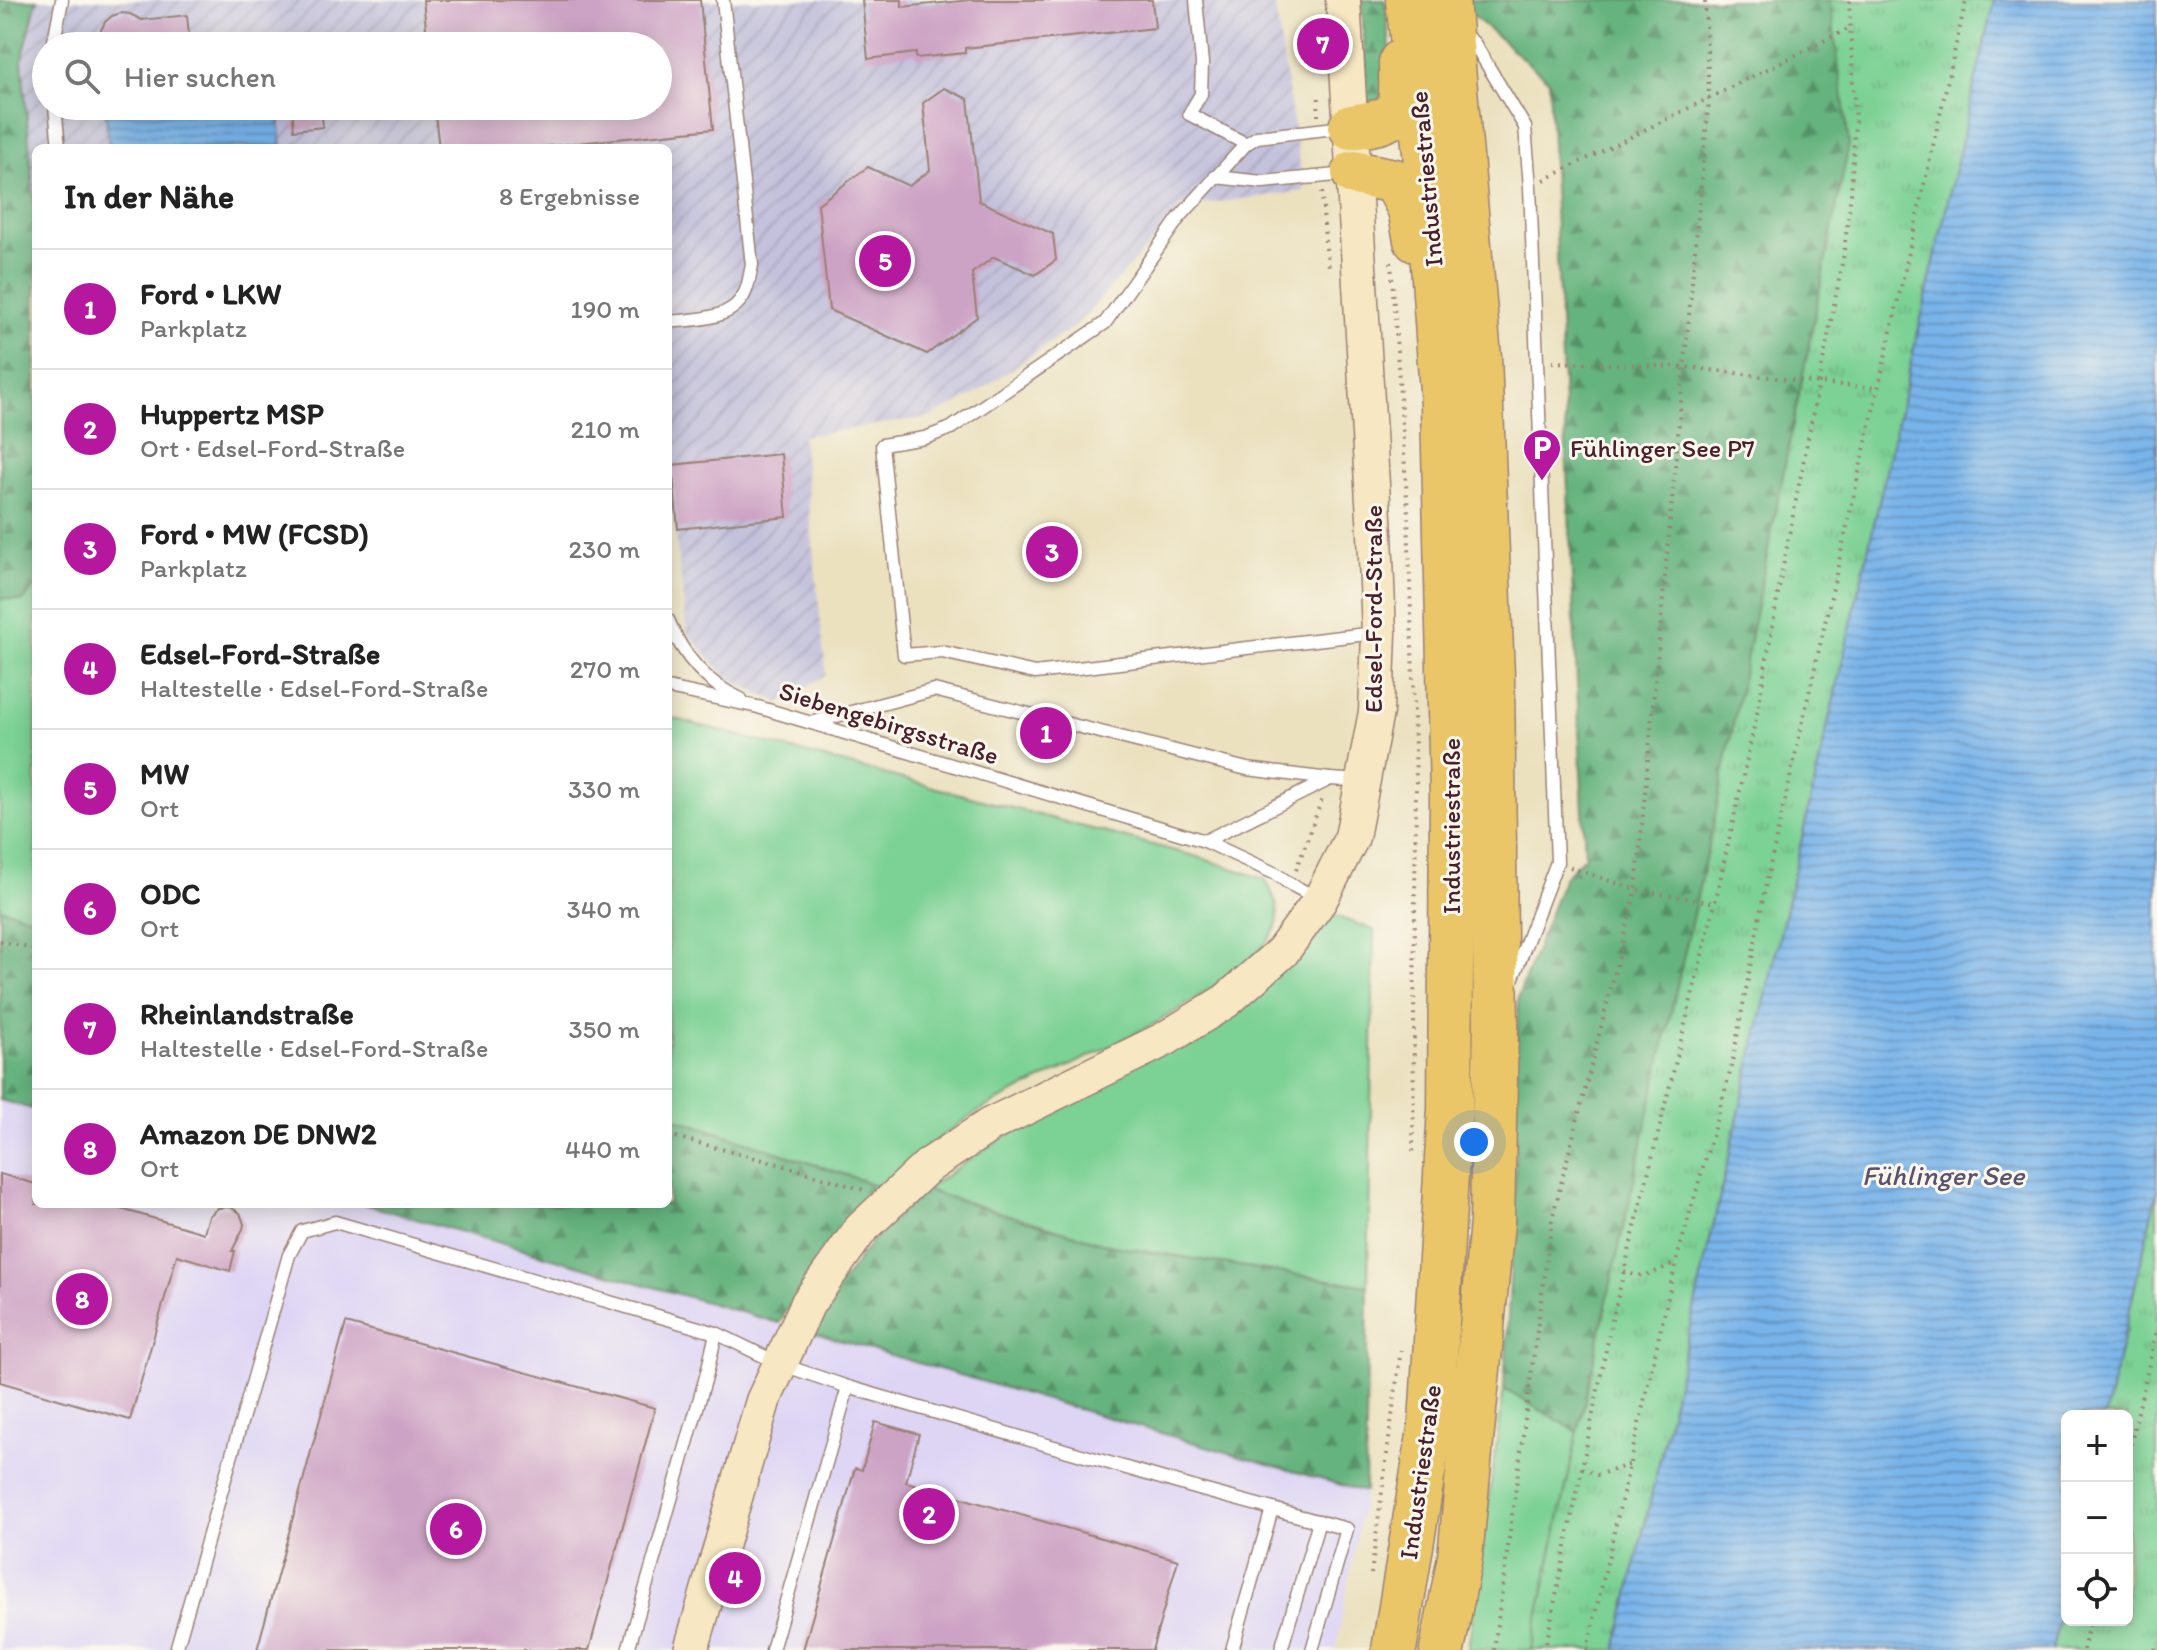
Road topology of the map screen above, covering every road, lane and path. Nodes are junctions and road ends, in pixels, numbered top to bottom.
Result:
1 (62, 0) edge
2 (723, 0) edge
3 (1196, 0) edge
4 (1343, 0) edge
5 (1401, 0) edge
6 (1408, 0) edge
7 (1705, 0) edge
8 (1849, 0) edge
9 (1966, 0) edge
10 (1448, 11) edge
11 (1850, 28) junction
12 (56, 32) edge
13 (1709, 98) junction
14 (56, 120) edge
15 (1351, 127) junction
16 (59, 144) edge
17 (1246, 144) junction
18 (1354, 173) junction
19 (1215, 177) junction
20 (1530, 187) junction
21 (1391, 254) dead end
22 (672, 322) edge
23 (1537, 363) junction
24 (1685, 367) junction
25 (1819, 383) junction
26 (1878, 388) junction
27 (1443, 406) junction
28 (672, 630) edge
29 (1379, 633) junction
30 (672, 689) edge
31 (758, 707) junction
32 (811, 723) junction
33 (1347, 780) junction
34 (1205, 841) junction
35 (1557, 862) junction
36 (1636, 890) junction
37 (1320, 900) junction
38 (1715, 903) junction
39 (0, 941) edge
40 (32, 949) edge
41 (1496, 1024) junction
42 (672, 1136) edge
43 (1412, 1167) dead end
44 (878, 1194) dead end
45 (1676, 1262) junction
46 (1624, 1271) junction
47 (2157, 1329) edge
48 (716, 1333) junction
49 (1402, 1341) dead end
50 (780, 1364) junction
51 (848, 1387) junction
52 (2133, 1434) edge
53 (1630, 1465) junction
54 (1582, 1468) junction
55 (1272, 1509) junction
56 (1319, 1521) junction
57 (1369, 1588) dead end
58 (2089, 1626) edge
59 (176, 1650) edge
60 (628, 1650) edge
61 (691, 1650) edge
62 (772, 1650) edge
63 (1232, 1650) edge
64 (1281, 1650) edge
65 (1312, 1650) edge
66 (1394, 1650) edge
67 (1442, 1650) edge
68 (1494, 1650) edge
69 (1545, 1650) edge
70 (1587, 1650) edge
71 (2083, 1650) edge

1 - 12 lane
2 - 22 lane
3 - 17 lane
4 - 15 street, Edsel-Ford-Straße
5 - 15 highway
6 - 27 highway, Industriestraße
7 - 13 path
8 - 11 path
9 - 26 path
10 - 20 lane
10 - 41 highway, Industriestraße
11 - 13 path
11 - 25 path
13 - 20 path
13 - 24 path
14 - 16 lane
15 - 17 lane
15 - 18 street, Edsel-Ford-Straße
17 - 19 lane
18 - 19 lane
18 - 27 highway
18 - 29 street, Edsel-Ford-Straße
19 - 29 lane
20 - 23 lane
21 - 43 path
23 - 24 path
23 - 35 lane
24 - 25 path
24 - 36 path
25 - 26 path
25 - 38 path
26 - 45 path
27 - 66 highway, Industriestraße
28 - 31 lane
29 - 33 street, Edsel-Ford-Straße
30 - 31 lane
31 - 32 lane, Siebengebirgsstraße
32 - 33 lane
32 - 34 lane, Siebengebirgsstraße
33 - 34 lane
33 - 37 street, Edsel-Ford-Straße
34 - 37 lane, Siebengebirgsstraße
35 - 36 path
35 - 41 lane
36 - 38 path
36 - 68 path
37 - 50 street, Edsel-Ford-Straße
38 - 46 path
39 - 40 path
41 - 67 highway, Industriestraße
42 - 44 path
45 - 46 path
45 - 53 path
46 - 54 path
47 - 52 path
48 - 50 lane
48 - 59 lane
48 - 60 lane
49 - 57 path
50 - 51 lane
50 - 61 street, Edsel-Ford-Straße
51 - 55 lane
51 - 62 lane
53 - 54 path
53 - 70 path
54 - 69 path
55 - 56 lane
55 - 63 lane
56 - 64 lane
56 - 65 lane
58 - 71 path

